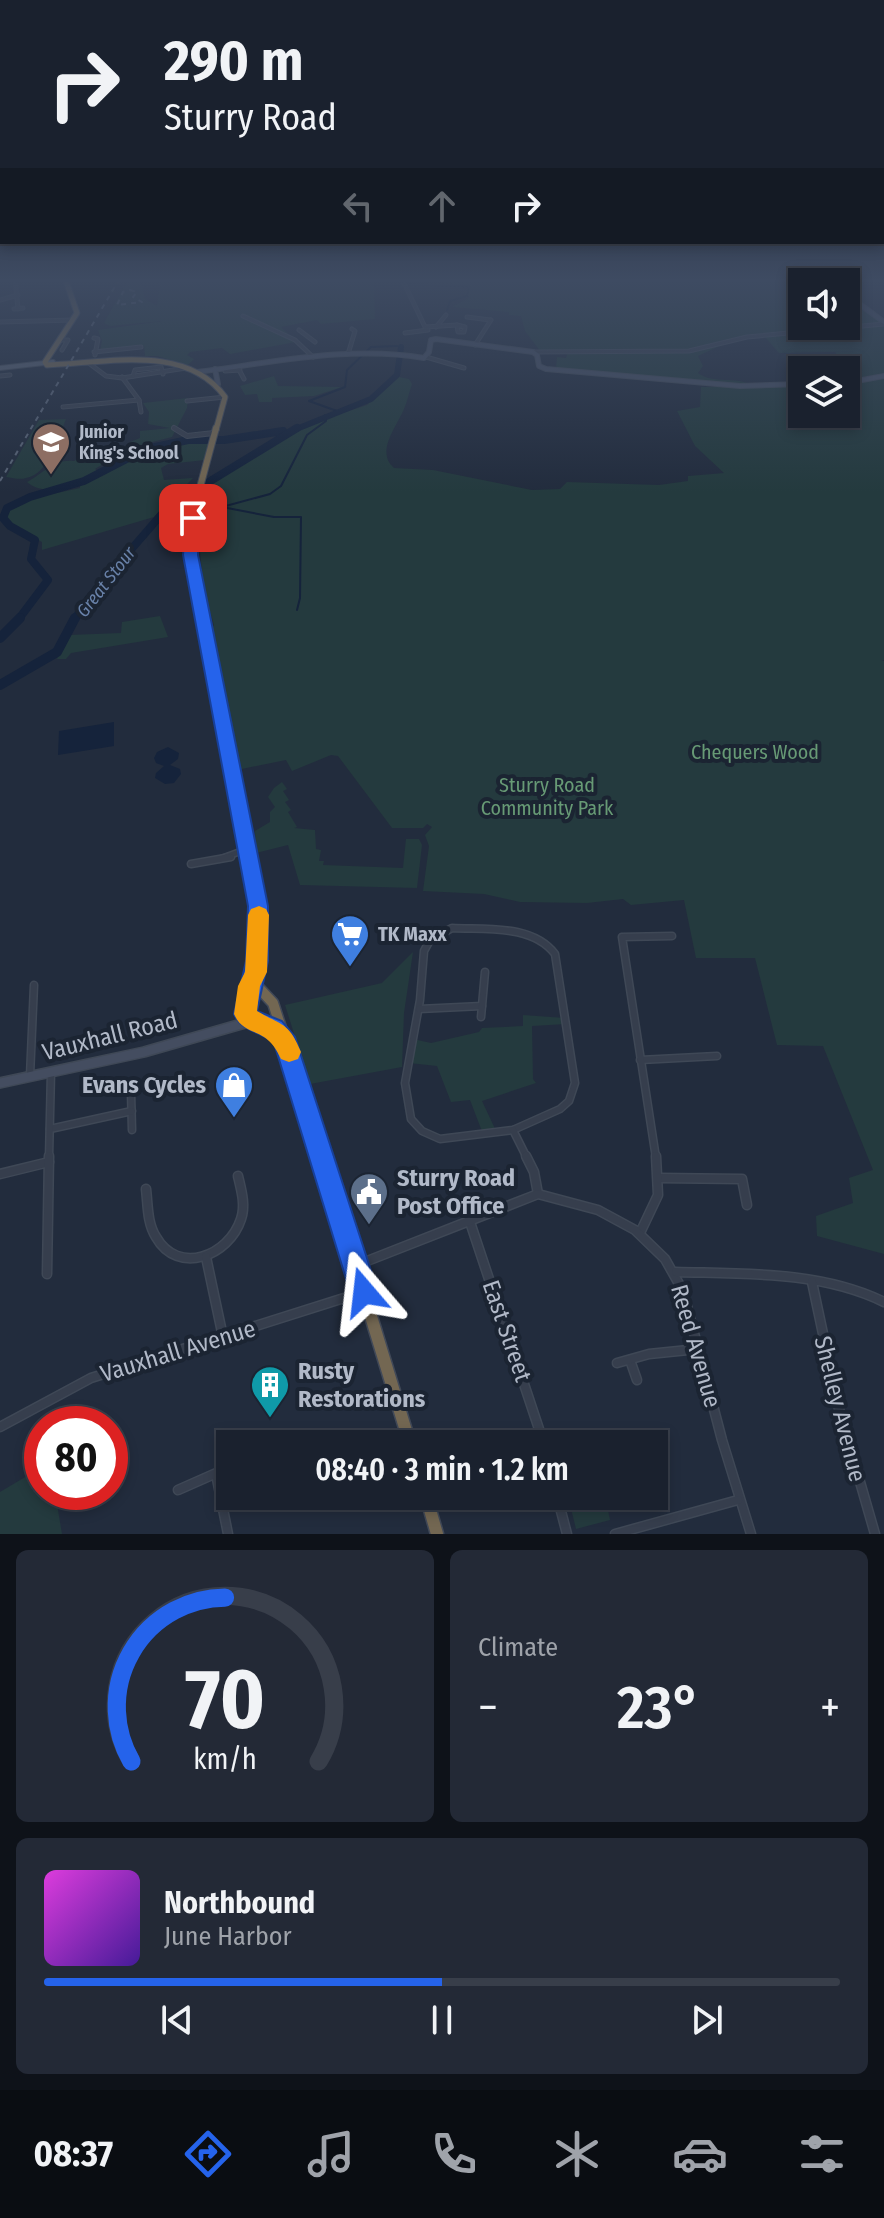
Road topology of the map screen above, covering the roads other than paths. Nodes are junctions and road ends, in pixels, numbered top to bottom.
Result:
1 (55, 350) edge
2 (121, 350) edge
3 (305, 350) edge
4 (350, 350) edge
5 (428, 350) edge
6 (513, 350) edge
7 (696, 350) edge
8 (94, 351) joint
9 (533, 352) junction
10 (348, 354) junction
11 (313, 357) junction
12 (426, 357) junction
13 (50, 361) junction
14 (94, 365) junction
15 (0, 368) edge
16 (187, 368) junction
17 (464, 368) dead end
18 (215, 369) junction
19 (239, 369) junction
20 (225, 371) dead end
21 (197, 372) junction
22 (10, 375) dead end
23 (0, 376) edge
24 (884, 376) edge
25 (122, 377) junction
26 (244, 379) dead end
27 (860, 380) edge
28 (218, 384) junction
29 (788, 384) edge
30 (225, 397) junction
31 (138, 399) junction
32 (187, 401) dead end
33 (63, 407) dead end
34 (141, 412) dead end
35 (174, 428) dead end
36 (214, 435) junction
37 (248, 854) junction
38 (191, 864) dead end
39 (672, 936) dead end
40 (256, 972) junction
41 (485, 972) dead end
42 (34, 985) dead end
43 (263, 995) junction
44 (482, 1006) junction
45 (274, 1008) junction
46 (419, 1009) junction
47 (251, 1015) junction
48 (481, 1017) dead end
49 (284, 1037) junction
50 (717, 1056) dead end
51 (640, 1060) junction
52 (51, 1071) junction
53 (30, 1076) junction
54 (0, 1083) edge
55 (131, 1092) dead end
56 (132, 1111) junction
57 (50, 1129) junction
58 (132, 1130) dead end
59 (513, 1130) junction
60 (49, 1162) junction
61 (0, 1174) edge
62 (238, 1176) dead end
63 (659, 1178) junction
64 (146, 1189) dead end
65 (538, 1194) junction
66 (747, 1205) dead end
67 (469, 1219) junction
68 (640, 1233) junction
69 (206, 1257) junction
70 (356, 1265) junction
71 (675, 1272) junction
72 (47, 1274) dead end
73 (812, 1282) junction
74 (364, 1292) junction
75 (884, 1302) edge
76 (223, 1337) junction
77 (698, 1349) junction
78 (630, 1360) junction
79 (617, 1363) dead end
80 (637, 1380) dead end
81 (0, 1427) edge
82 (406, 1430) edge
83 (539, 1430) edge
84 (216, 1474) edge
85 (178, 1490) dead end
86 (738, 1500) junction
87 (223, 1510) edge
88 (430, 1510) edge
89 (561, 1510) edge
90 (228, 1534) edge
91 (437, 1534) edge
92 (567, 1534) edge
93 (615, 1534) edge
94 (751, 1534) edge
95 (875, 1534) edge

1 - 13 highway
2 - 8 street
3 - 11 street
4 - 10 street
5 - 12 street
6 - 9 street
7 - 9 street
8 - 14 street
9 - 29 street
10 - 11 street
10 - 12 street
11 - 19 street
12 - 17 street
13 - 14 highway
13 - 15 main road
14 - 16 highway
14 - 25 street
16 - 21 highway
16 - 25 street
18 - 19 street
18 - 21 street
18 - 28 street
19 - 20 street
19 - 26 street
21 - 28 highway
22 - 23 street
24 - 27 street
25 - 31 street
28 - 30 highway
30 - 32 street
30 - 36 highway
31 - 33 street
31 - 34 street
35 - 36 street
36 - 37 highway
37 - 38 street
37 - 40 highway
39 - 51 street
40 - 43 highway
40 - 47 highway
41 - 44 street
42 - 53 street
43 - 45 highway
43 - 47 highway
44 - 46 street
44 - 48 street
45 - 47 highway
45 - 49 highway
46 - 59 street
46 - 59 street
47 - 49 highway
47 - 52 street, Vauxhall Road
49 - 70 highway
50 - 51 street
51 - 63 street
52 - 53 street, Vauxhall Road
52 - 57 street
53 - 54 street, Vauxhall Road
55 - 56 street
56 - 57 street
56 - 58 street
57 - 60 street
59 - 65 street
60 - 61 street
60 - 72 street
62 - 69 street
63 - 66 street
63 - 68 street
64 - 69 street
65 - 67 street
65 - 68 street, Reed Avenue
67 - 70 street
67 - 83 street, East Street
68 - 71 street, Reed Avenue
69 - 76 street
70 - 74 highway
71 - 73 street
71 - 77 street, Reed Avenue
73 - 75 street
73 - 95 street, Shelley Avenue
74 - 76 street, Vauxhall Avenue
74 - 82 highway
76 - 81 street, Vauxhall Avenue
77 - 78 street
77 - 86 street, Reed Avenue
78 - 79 street
78 - 80 street
84 - 85 street
86 - 93 street
86 - 94 street, Reed Avenue
87 - 90 street
88 - 91 highway
89 - 92 street

